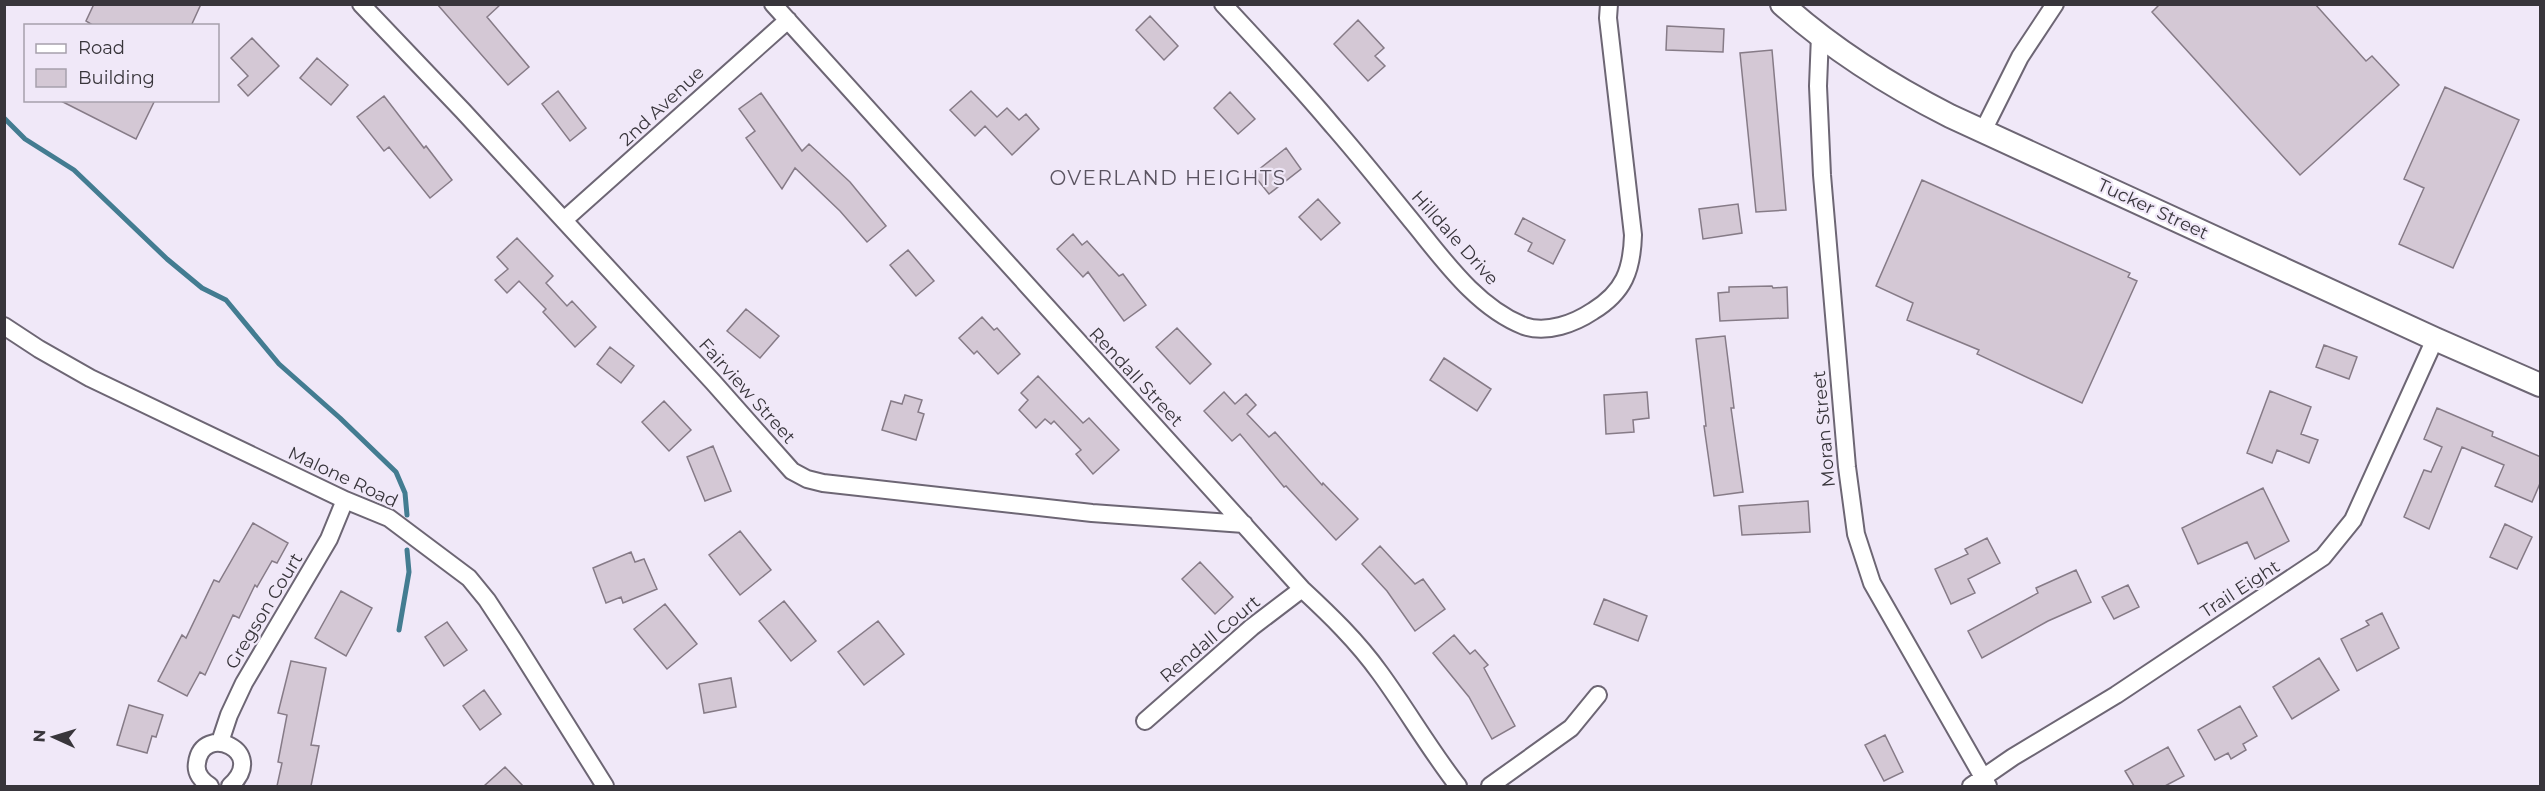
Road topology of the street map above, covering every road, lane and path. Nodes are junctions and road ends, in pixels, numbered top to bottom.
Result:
1 (361, 4) edge
2 (772, 4) edge
3 (1223, 4) edge
4 (1610, 4) edge
5 (1782, 4) edge
6 (2055, 4) edge
7 (788, 20) junction
8 (1820, 35) junction
9 (1983, 131) junction
10 (564, 220) junction
11 (4, 326) edge
12 (2435, 339) junction
13 (2541, 385) edge
14 (345, 500) junction
15 (1244, 525) junction
16 (1302, 589) junction
17 (1598, 695) dead end
18 (1145, 721) dead end
19 (220, 742) junction
20 (1981, 784) edge
21 (210, 786) edge
22 (230, 786) edge
23 (605, 786) edge
24 (1458, 786) edge
25 (1490, 786) edge

1 - 10 street, Fairview Street
2 - 7 street, Rendall Street
3 - 4 street, Hilldale Drive
5 - 8 street, Tucker Street
6 - 9 street
7 - 10 street, 2nd Avenue
7 - 15 street, Rendall Street
8 - 9 street, Tucker Street
8 - 20 street, Moran Street
9 - 12 street, Tucker Street
10 - 15 street, Fairview Street
11 - 14 street, Malone Road
12 - 13 street, Tucker Street
12 - 20 street, Trail Eight
14 - 19 street, Gregson Court
14 - 23 street, Malone Road
15 - 16 street, Rendall Street
16 - 18 street, Rendall Court
16 - 24 street, Rendall Street
17 - 25 street
19 - 21 street
19 - 22 street

